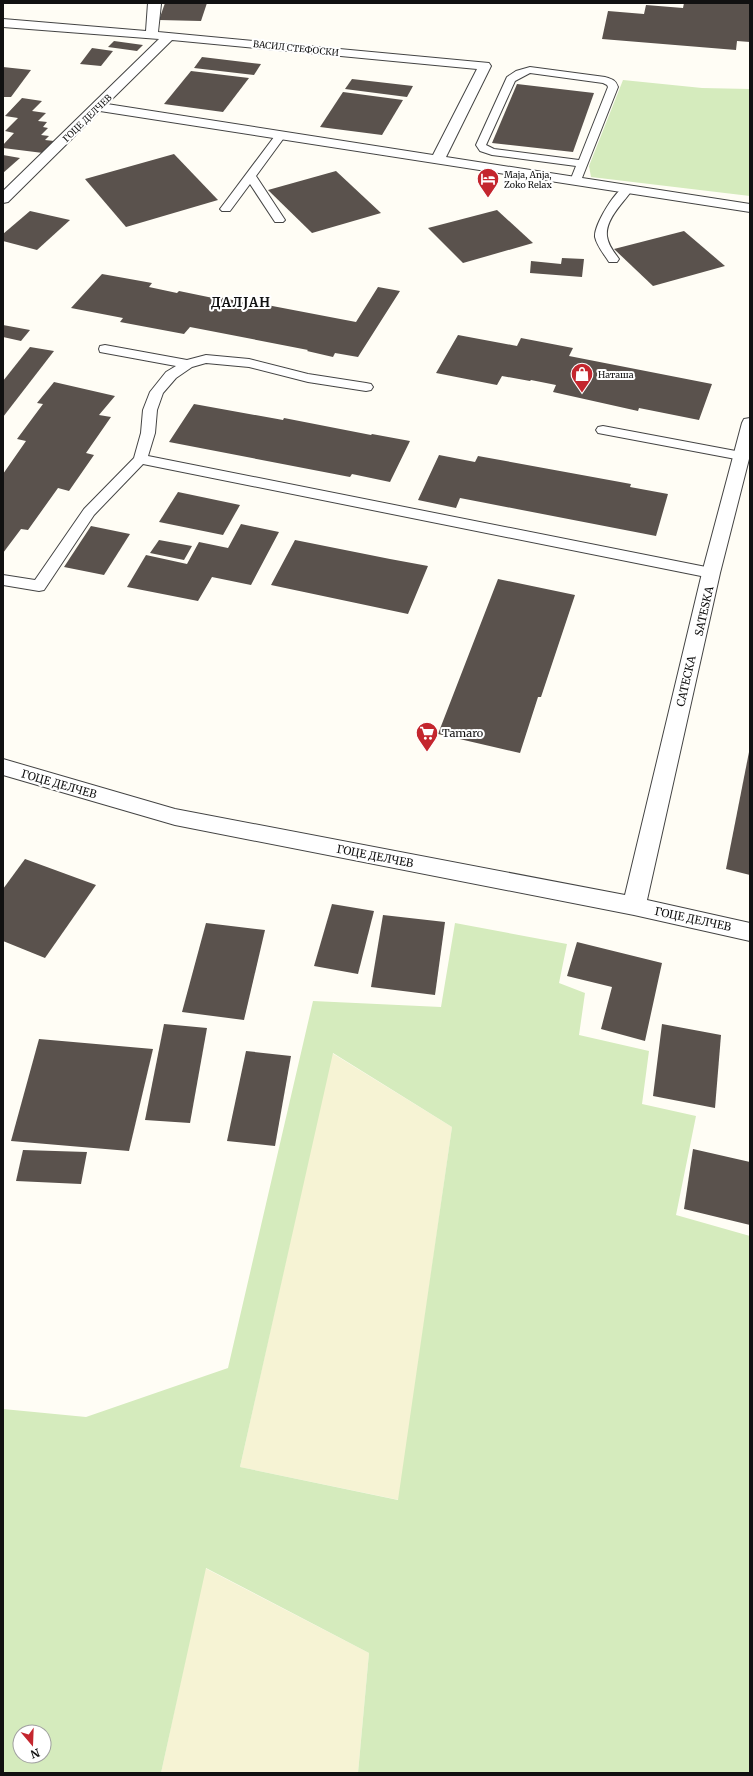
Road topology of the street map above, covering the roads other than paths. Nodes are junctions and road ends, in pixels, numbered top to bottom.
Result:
1 (154, 3) edge
2 (3, 23) edge
3 (152, 34) junction
4 (169, 36) junction
5 (98, 106) junction
6 (281, 135) junction
7 (438, 159) junction
8 (583, 164) junction
9 (250, 175) junction
10 (576, 181) junction
11 (627, 189) junction
12 (3, 199) edge
13 (750, 208) edge
14 (226, 209) dead end
15 (279, 220) dead end
16 (613, 259) dead end
17 (105, 349) dead end
18 (188, 364) junction
19 (366, 387) dead end
20 (750, 423) edge
21 (603, 430) dead end
22 (745, 457) edge
23 (140, 458) junction
24 (711, 573) junction
25 (3, 580) edge
26 (3, 767) edge
27 (634, 906) junction
28 (750, 932) edge

1 - 3 street
2 - 3 street, ВАСИЛ СТЕФОСКИ
3 - 4 street, ВАСИЛ СТЕФОСКИ
4 - 5 street, ГОЦЕ ДЕЛЧЕВ
4 - 7 street, ВАСИЛ СТЕФОСКИ
5 - 6 street
5 - 12 street, ГОЦЕ ДЕЛЧЕВ
6 - 7 street
6 - 9 lane
7 - 10 street
8 - 8 lane
8 - 10 lane
9 - 14 lane
9 - 15 lane
10 - 11 street
11 - 13 street
11 - 16 lane
17 - 18 lane
18 - 19 lane
18 - 23 lane
20 - 22 street, САТЕСКА
21 - 22 lane
22 - 24 street, САТЕСКА
22 - 27 street, SATESKA
23 - 24 lane
23 - 25 lane
24 - 27 street, САТЕСКА
26 - 27 street, ГОЦЕ ДЕЛЧЕВ
27 - 28 street, ГОЦЕ ДЕЛЧЕВ

